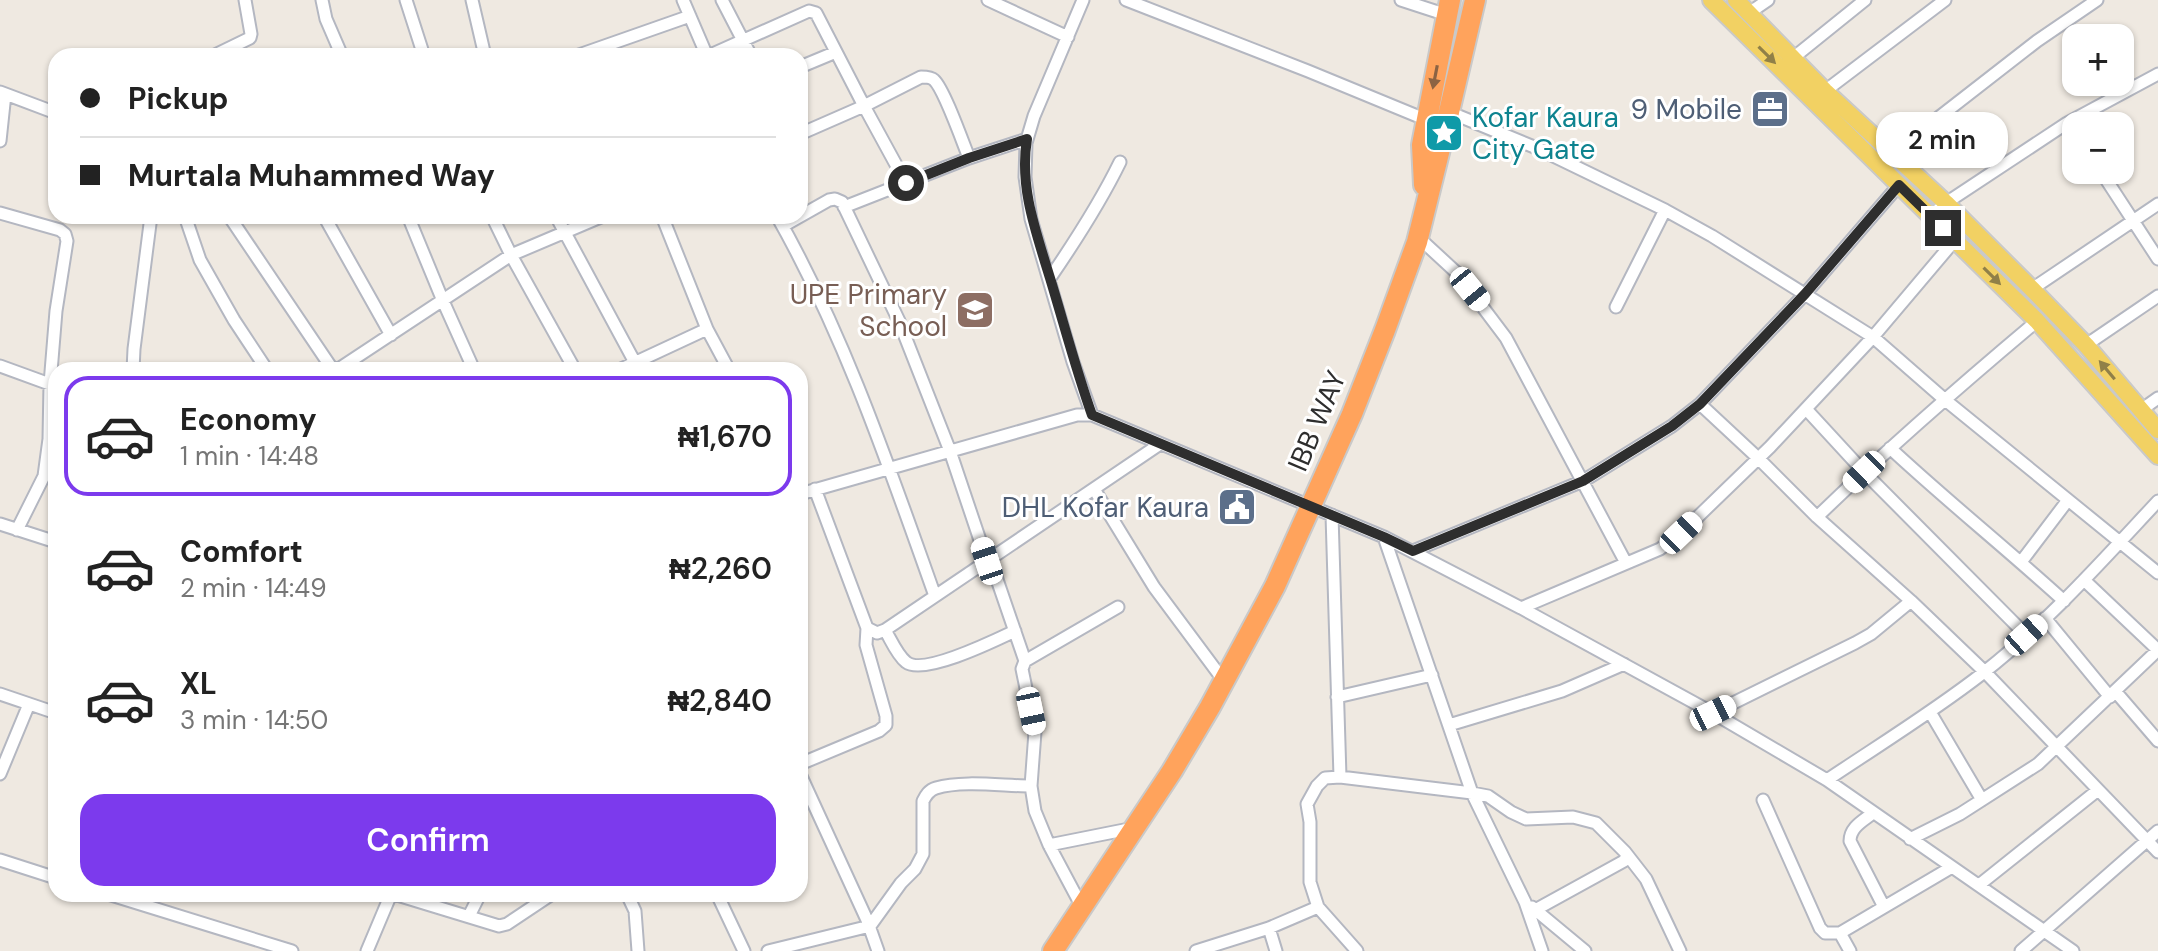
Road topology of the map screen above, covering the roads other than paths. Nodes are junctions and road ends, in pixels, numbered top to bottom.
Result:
1 (245, 0) edge
2 (472, 0) edge
3 (683, 0) edge
4 (722, 0) edge
5 (988, 0) edge
6 (1083, 0) edge
7 (1126, 0) edge
8 (1401, 0) edge
9 (1475, 0) edge
10 (1711, 0) edge
11 (1736, 0) edge
12 (1768, 0) edge
13 (1865, 0) edge
14 (1945, 0) edge
15 (2097, 0) edge
16 (406, 1) edge
17 (322, 2) edge
18 (1448, 8) edge
19 (1749, 13) junction
20 (690, 16) junction
21 (1068, 37) junction
22 (742, 40) junction
23 (237, 48) edge
24 (339, 48) edge
25 (421, 48) edge
26 (483, 48) edge
27 (599, 48) edge
28 (704, 48) edge
29 (725, 48) edge
30 (746, 48) edge
31 (836, 52) junction
32 (1793, 58) junction
33 (808, 64) edge
34 (2158, 74) edge
35 (1825, 91) junction
36 (3, 93) edge
37 (864, 106) junction
38 (48, 110) edge
39 (1449, 112) junction
40 (2087, 112) edge
41 (1427, 120) junction
42 (2062, 126) edge
43 (808, 130) edge
44 (1027, 139) junction
45 (0, 141) edge
46 (1893, 153) junction
47 (969, 158) junction
48 (1120, 162) dead end
49 (906, 183) junction
50 (2110, 184) edge
51 (1899, 185) junction
52 (1946, 203) junction
53 (2158, 204) edge
54 (844, 207) junction
55 (1425, 208) junction
56 (808, 209) edge
57 (1665, 210) junction
58 (0, 213) edge
59 (1931, 216) junction
60 (2134, 220) junction
61 (150, 224) edge
62 (188, 224) edge
63 (235, 224) edge
64 (329, 224) edge
65 (411, 224) edge
66 (496, 224) edge
67 (560, 224) edge
68 (583, 224) edge
69 (665, 224) edge
70 (781, 224) edge
71 (563, 232) junction
72 (1418, 237) junction
73 (1955, 240) junction
74 (511, 255) junction
75 (2158, 259) edge
76 (1050, 278) junction
77 (2032, 289) junction
78 (1805, 294) junction
79 (2158, 296) edge
80 (443, 301) junction
81 (1616, 307) dead end
82 (2037, 321) junction
83 (707, 329) junction
84 (391, 335) junction
85 (1873, 337) junction
86 (2086, 345) junction
87 (54, 362) edge
88 (133, 362) edge
89 (262, 362) edge
90 (329, 362) edge
91 (348, 362) edge
92 (470, 362) edge
93 (571, 362) edge
94 (635, 362) edge
95 (645, 362) edge
96 (725, 362) edge
97 (0, 366) edge
98 (48, 384) edge
99 (2158, 398) edge
100 (1944, 399) junction
101 (1700, 404) junction
102 (1806, 409) junction
103 (2141, 410) junction
104 (1092, 415) junction
105 (2158, 430) edge
106 (1160, 444) junction
107 (48, 446) edge
108 (1890, 448) junction
109 (950, 451) junction
110 (2158, 456) edge
111 (1758, 458) junction
112 (890, 468) junction
113 (1864, 472) junction
114 (1583, 481) junction
115 (815, 489) junction
116 (1094, 489) junction
117 (808, 491) edge
118 (2068, 500) junction
119 (2158, 501) edge
120 (1310, 507) junction
121 (1332, 515) junction
122 (1817, 517) junction
123 (0, 524) edge
124 (17, 530) junction
125 (1384, 537) junction
126 (48, 540) edge
127 (2120, 542) junction
128 (1413, 551) junction
129 (988, 560) junction
130 (2021, 562) junction
131 (1626, 563) junction
132 (2158, 573) edge
133 (2084, 580) junction
134 (935, 596) junction
135 (1911, 601) junction
136 (2064, 601) junction
137 (1118, 607) dead end
138 (1521, 608) junction
139 (2045, 618) junction
140 (867, 628) junction
141 (885, 630) junction
142 (1015, 631) junction
143 (2026, 635) junction
144 (2158, 650) edge
145 (1025, 661) junction
146 (1624, 664) junction
147 (1985, 672) junction
148 (1432, 675) junction
149 (1224, 681) junction
150 (0, 694) edge
151 (2112, 694) junction
152 (1337, 697) junction
153 (29, 704) junction
154 (48, 710) edge
155 (1930, 712) junction
156 (1713, 713) junction
157 (1449, 725) junction
158 (2158, 741) edge
159 (2057, 747) junction
160 (808, 761) edge
161 (0, 774) edge
162 (1340, 777) junction
163 (1827, 780) junction
164 (1031, 786) junction
165 (2098, 790) junction
166 (808, 791) edge
167 (1472, 793) junction
168 (1763, 800) dead end
169 (1982, 800) junction
170 (1873, 813) junction
171 (1134, 828) junction
172 (2158, 831) edge
173 (1910, 839) junction
174 (2147, 841) junction
175 (1049, 845) junction
176 (2158, 852) edge
177 (1627, 856) junction
178 (0, 860) edge
179 (1952, 867) junction
180 (48, 875) edge
181 (1979, 885) junction
182 (134, 902) edge
183 (388, 902) edge
184 (420, 902) edge
185 (476, 902) edge
186 (540, 902) edge
187 (631, 902) edge
188 (721, 902) edge
189 (1525, 902) junction
190 (1082, 907) junction
191 (1318, 907) junction
192 (1884, 907) junction
193 (1535, 910) junction
194 (469, 916) junction
195 (870, 926) junction
196 (1269, 928) junction
197 (2044, 930) junction
198 (1840, 933) junction
199 (292, 951) edge
200 (367, 951) edge
201 (638, 951) edge
202 (744, 951) edge
203 (768, 951) edge
204 (878, 951) edge
205 (1053, 951) edge
206 (1196, 951) edge
207 (1276, 951) edge
208 (1357, 951) edge
209 (1542, 951) edge
210 (1585, 951) edge
211 (1680, 951) edge
212 (1850, 951) edge
213 (2021, 951) edge
214 (2073, 951) edge

1 - 23 street
2 - 26 street
3 - 20 street
4 - 22 street
5 - 21 street
6 - 21 street
7 - 41 street
8 - 18 street
9 - 39 highway, IBB WAY
10 -> 51 main road
11 - 19 main road
12 - 19 street
13 - 32 street
14 - 35 street
15 - 46 street
16 - 25 street
17 - 24 street
18 -> 41 highway
19 - 32 main road
20 - 27 street
20 - 28 street
21 - 44 street
22 - 29 street
22 - 30 street
22 - 31 street
31 - 33 street
31 - 37 street
32 - 35 main road
34 - 40 street
35 - 46 main road
36 - 38 street
36 - 45 street
37 - 43 street
37 - 47 street
37 - 49 street
39 - 55 highway, IBB WAY
39 - 57 street
41 - 55 highway
42 - 52 street
44 - 47 street
44 - 76 street
46 - 52 main road
47 - 49 street
48 - 76 street
49 - 54 street
50 - 60 street
51 - 59 main road
51 - 78 street
52 - 59 street
52 - 77 main road
53 - 60 street
54 - 56 street
54 - 109 street
55 - 72 highway, IBB WAY
57 - 78 street
57 - 81 street
58 - 87 street
59 - 73 main road
60 - 75 street
60 - 77 street
61 - 88 street
62 - 89 street
63 - 90 street
64 - 84 street
65 - 80 street
66 - 74 street
67 - 71 street
68 - 71 street
69 - 83 street
70 - 112 street
71 - 74 street
71 - 94 street
72 - 114 street
72 - 120 highway, IBB WAY
73 -> 82 main road
73 - 85 street
74 - 80 street
74 - 93 street
76 - 104 street
77 - 86 main road
78 - 85 street
78 - 101 street
79 - 86 street
80 - 84 street
80 - 92 street
82 - 100 street
82 - 110 main road
83 - 95 street
83 - 96 street
84 - 91 street
85 - 100 street
85 - 102 street
103 -> 86 main road
97 - 98 street
99 - 103 street
100 - 108 street
100 - 118 street
101 - 111 street
101 - 114 street
102 - 111 street
102 - 113 street
103 - 105 main road
104 - 106 street
104 - 109 street
106 - 116 street
106 - 120 street
107 - 124 street
108 - 113 street
108 - 130 street
109 - 112 street
109 - 129 street
111 - 122 street
111 - 131 street
112 - 115 street
112 - 134 street
113 - 122 street
113 - 143 street
114 - 128 street
114 - 131 street
115 - 117 street
115 - 140 street
116 - 129 street
116 - 149 street
118 - 127 street
118 - 130 street
119 - 127 street
120 - 121 street
120 - 149 highway, IBB WAY
121 - 125 street
121 - 152 street
122 - 135 street
123 - 124 street
124 - 126 street
125 - 128 street
125 - 148 street
127 - 132 street
127 - 133 street
128 - 138 street
129 - 134 street
129 - 142 street
130 - 136 street
131 - 138 street
133 - 136 street
133 - 144 street
134 - 141 street
135 - 147 street
135 - 156 street
136 - 139 street
137 - 145 street
138 - 146 street
139 - 143 street
139 - 151 street
140 - 141 street
140 - 160 street
141 - 142 street
142 - 145 street
143 - 147 street
144 - 151 street
145 - 164 street
146 - 156 street
146 - 157 street
147 - 155 street
147 - 159 street
148 - 152 street
148 - 157 street
149 - 171 highway, IBB WAY
150 - 153 street
151 - 158 street
151 - 159 street
152 - 162 street
153 - 154 street
153 - 161 street
155 - 163 street
155 - 169 street
156 - 163 street
157 - 167 street
159 - 165 street
159 - 169 street
162 - 167 street
162 - 191 street
163 - 170 street
164 - 175 street
164 - 195 street
165 - 174 street
165 - 181 street
166 - 195 street
167 - 177 street
167 - 189 street
168 - 198 street
169 - 173 street
170 - 173 street
170 - 192 street
171 - 175 street
171 - 190 highway, IBB WAY
172 - 174 street
173 - 179 street
174 - 176 street
174 - 197 street
175 - 190 street
177 - 193 street
177 - 211 street
178 - 180 street
179 - 181 street
179 - 192 street
181 - 197 street
182 - 199 street
183 - 200 street
184 - 194 street
185 - 194 street
186 - 194 street
187 - 201 street
188 - 202 street
189 - 193 street
189 - 209 street
190 - 205 highway, IBB WAY
191 - 196 street
191 - 208 street
192 - 198 street
193 - 210 street
195 - 203 street
195 - 204 street
196 - 206 street
196 - 207 street
197 - 213 street
197 - 214 street
198 - 212 street

